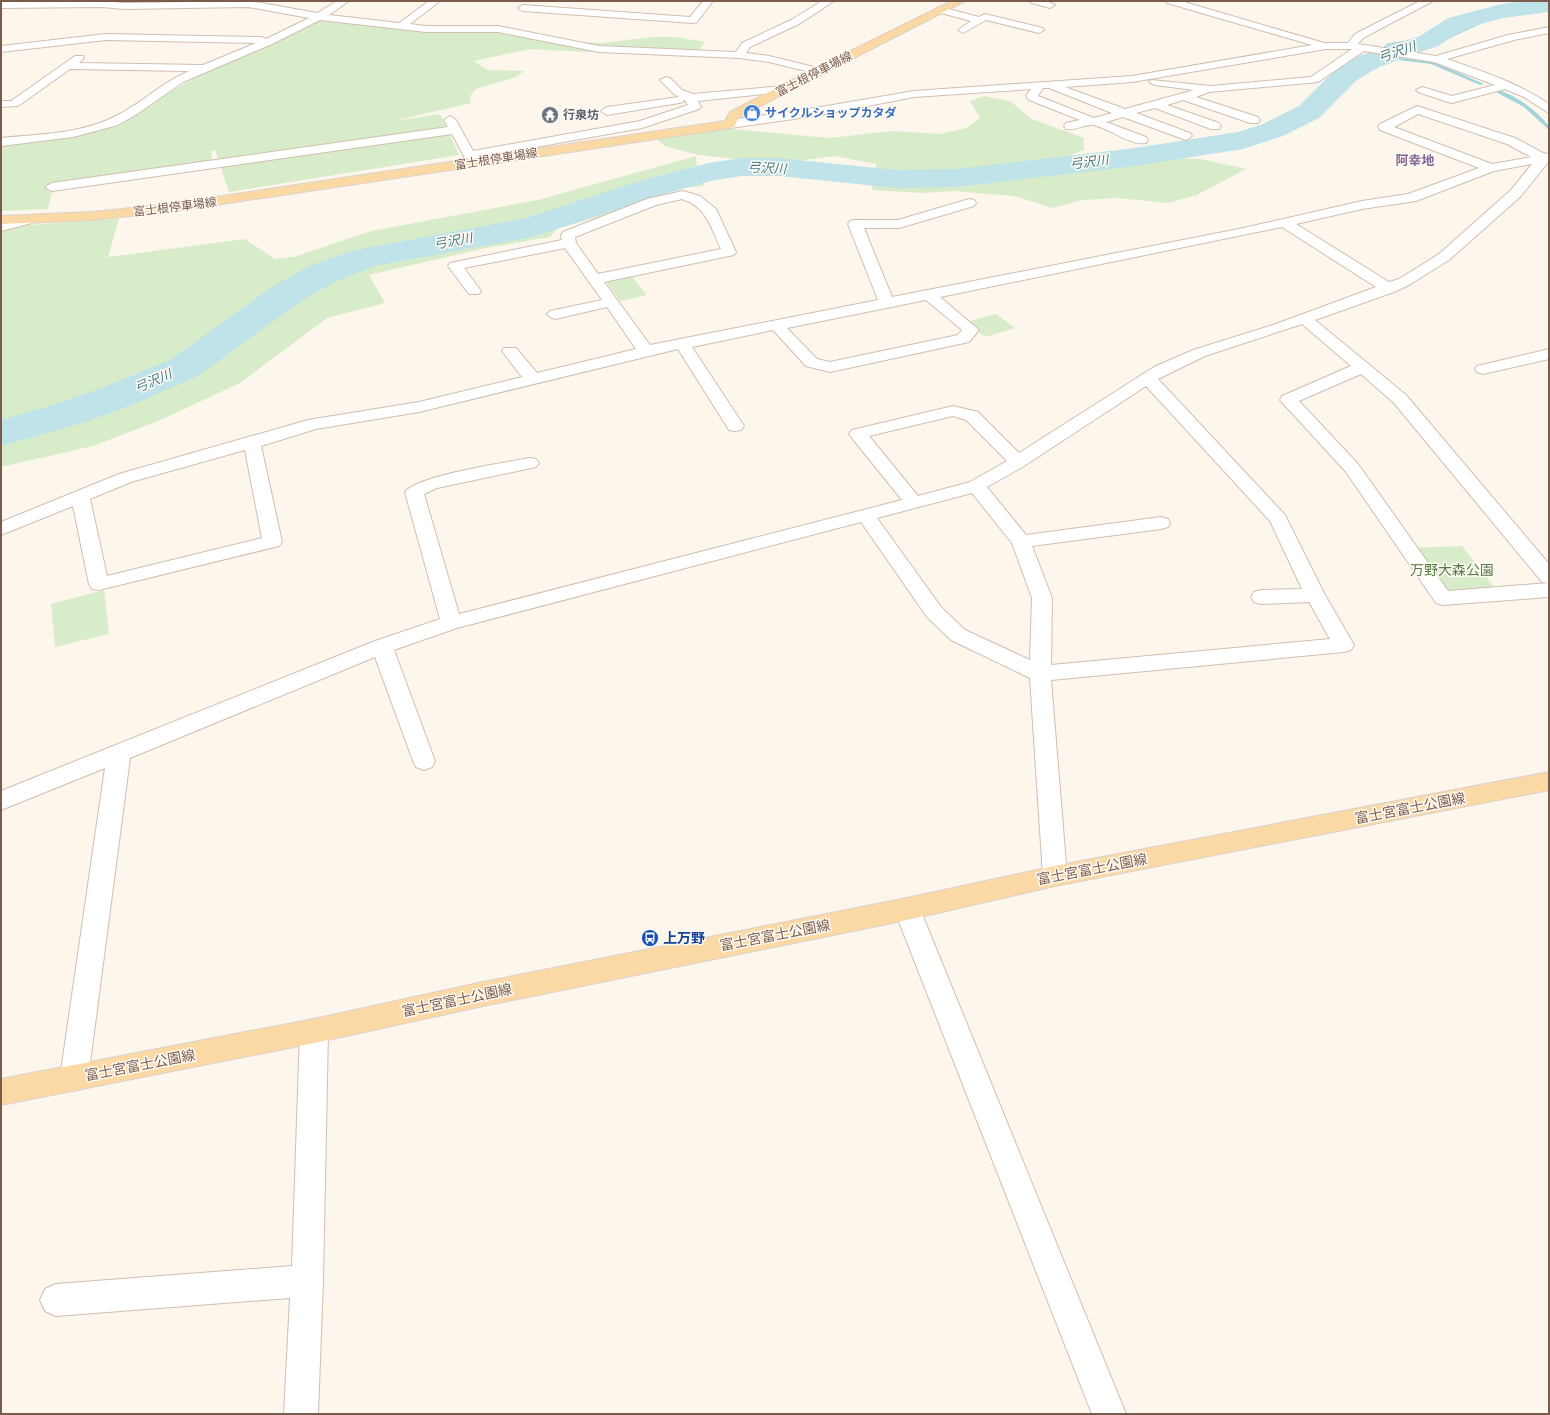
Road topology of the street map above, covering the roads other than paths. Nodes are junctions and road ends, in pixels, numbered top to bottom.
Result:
1 (136, 1) edge
2 (344, 1) edge
3 (435, 1) edge
4 (708, 1) edge
5 (828, 1) edge
6 (960, 1) edge
7 (1035, 1) edge
8 (1170, 1) edge
9 (1428, 1) edge
10 (250, 2) edge
11 (1, 5) edge
12 (615, 5) dead end
13 (1050, 5) dead end
14 (124, 6) junction
15 (520, 10) edge
16 (941, 10) junction
17 (607, 14) junction
18 (321, 17) junction
19 (980, 20) junction
20 (401, 26) junction
21 (498, 29) junction
22 (963, 30) dead end
23 (1039, 30) dead end
24 (1544, 30) edge
25 (1549, 34) edge
26 (106, 37) junction
27 (269, 40) junction
28 (1326, 46) junction
29 (1361, 48) junction
30 (1, 49) edge
31 (739, 55) junction
32 (1436, 59) junction
33 (68, 66) junction
34 (204, 68) junction
35 (818, 71) junction
36 (1132, 79) junction
37 (666, 80) dead end
38 (1095, 80) junction
39 (1043, 85) junction
40 (1506, 85) junction
41 (783, 89) junction
42 (1211, 89) junction
43 (1422, 90) dead end
44 (1124, 91) dead end
45 (1138, 96) dead end
46 (1185, 97) junction
47 (691, 98) junction
48 (1, 104) edge
49 (1158, 104) junction
50 (1549, 110) edge
51 (607, 111) dead end
52 (1125, 113) junction
53 (1254, 120) dead end
54 (1095, 121) junction
55 (730, 124) junction
56 (1070, 126) dead end
57 (1215, 126) dead end
58 (1186, 136) dead end
59 (1142, 140) dead end
60 (1, 142) edge
61 (1546, 157) edge
62 (1491, 168) junction
63 (52, 187) dead end
64 (969, 204) dead end
65 (1, 220) edge
66 (27, 220) junction
67 (1285, 223) junction
68 (1, 227) edge
69 (569, 243) junction
70 (595, 279) junction
71 (1389, 289) junction
72 (474, 291) dead end
73 (928, 294) junction
74 (612, 302) junction
75 (887, 302) junction
76 (555, 314) dead end
77 (1304, 318) junction
78 (777, 326) junction
79 (682, 343) junction
80 (646, 350) junction
81 (510, 351) dead end
82 (1549, 354) edge
83 (1363, 367) junction
84 (1483, 369) dead end
85 (533, 378) junction
86 (1148, 378) junction
87 (735, 426) dead end
88 (252, 443) junction
89 (530, 462) dead end
90 (1018, 462) junction
91 (976, 486) junction
92 (80, 497) junction
93 (914, 503) junction
94 (865, 514) junction
95 (1161, 523) dead end
96 (1, 529) edge
97 (1021, 542) junction
98 (1549, 577) edge
99 (1549, 590) edge
100 (1315, 595) junction
101 (1261, 597) dead end
102 (451, 623) junction
103 (382, 646) junction
104 (1040, 674) junction
105 (119, 752) junction
106 (424, 762) dead end
107 (1549, 781) edge
108 (1, 801) edge
109 (1056, 876) junction
110 (907, 909) junction
111 (314, 1031) junction
112 (74, 1078) junction
113 (1, 1092) edge
114 (307, 1281) junction
115 (56, 1300) dead end
116 (301, 1414) edge
117 (1109, 1414) edge

1 - 14 street
2 - 18 street
3 - 20 street
4 - 17 street
5 - 31 street
6 - 16 main road, 富士根停車場線
7 - 13 street
8 - 28 street
9 - 29 street
10 - 14 street
10 - 18 street
11 - 14 street
12 - 17 street
15 - 17 street
15 - 21 street
16 - 19 street
16 - 35 main road, 富士根停車場線
18 - 20 street
18 - 27 street
19 - 22 street
19 - 23 street
20 - 21 street
21 - 31 street
24 - 25 street
24 - 32 street
26 - 27 street
26 - 30 street
26 - 33 street
27 - 34 street
28 - 29 street
28 - 36 street
29 - 32 street
29 - 42 street
31 - 35 street
32 - 40 street
33 - 34 street
33 - 48 street
34 - 60 street
35 - 41 main road, 富士根停車場線
36 - 38 street
36 - 42 street
37 - 47 street
38 - 39 street
38 - 44 street
39 - 52 street
39 - 54 street
39 - 55 street
40 - 43 street
40 - 50 street
41 - 47 street
41 - 55 main road, 富士根停車場線
42 - 46 street
45 - 49 street
46 - 49 street
46 - 53 street
47 - 51 street
47 - 63 street
49 - 52 street
49 - 57 street
52 - 54 street
52 - 58 street
54 - 56 street
54 - 59 street
55 - 66 main road, 富士根停車場線
61 - 62 street
61 - 62 street
61 - 71 street
62 - 67 street
64 - 75 street
65 - 66 main road, 富士根停車場線
66 - 68 street
67 - 71 street
67 - 73 street
69 - 70 street
69 - 70 street
69 - 72 street
70 - 74 street
71 - 77 street
73 - 75 street
73 - 78 street
74 - 76 street
74 - 80 street
75 - 78 street
77 - 83 street
77 - 86 street
78 - 79 street
79 - 80 street
79 - 87 street
80 - 85 street
81 - 85 street
82 - 84 street
83 - 98 street
83 - 99 street
85 - 88 street
86 - 90 street
86 - 100 street
88 - 92 street
88 - 92 street
89 - 102 street
90 - 91 street
90 - 93 street
91 - 93 street
91 - 97 street
92 - 96 street
93 - 94 street
94 - 102 street
94 - 104 street
95 - 97 street
97 - 104 street
100 - 101 street
100 - 104 street
102 - 103 street
103 - 105 street
103 - 106 street
104 - 109 street
105 - 108 street
105 - 112 street
107 - 109 main road, 富士宮富士公園線
109 - 110 main road, 富士宮富士公園線
110 - 111 main road, 富士宮富士公園線
110 - 117 street
111 - 112 main road, 富士宮富士公園線
111 - 114 street
112 - 113 main road, 富士宮富士公園線
114 - 115 street
114 - 116 street

